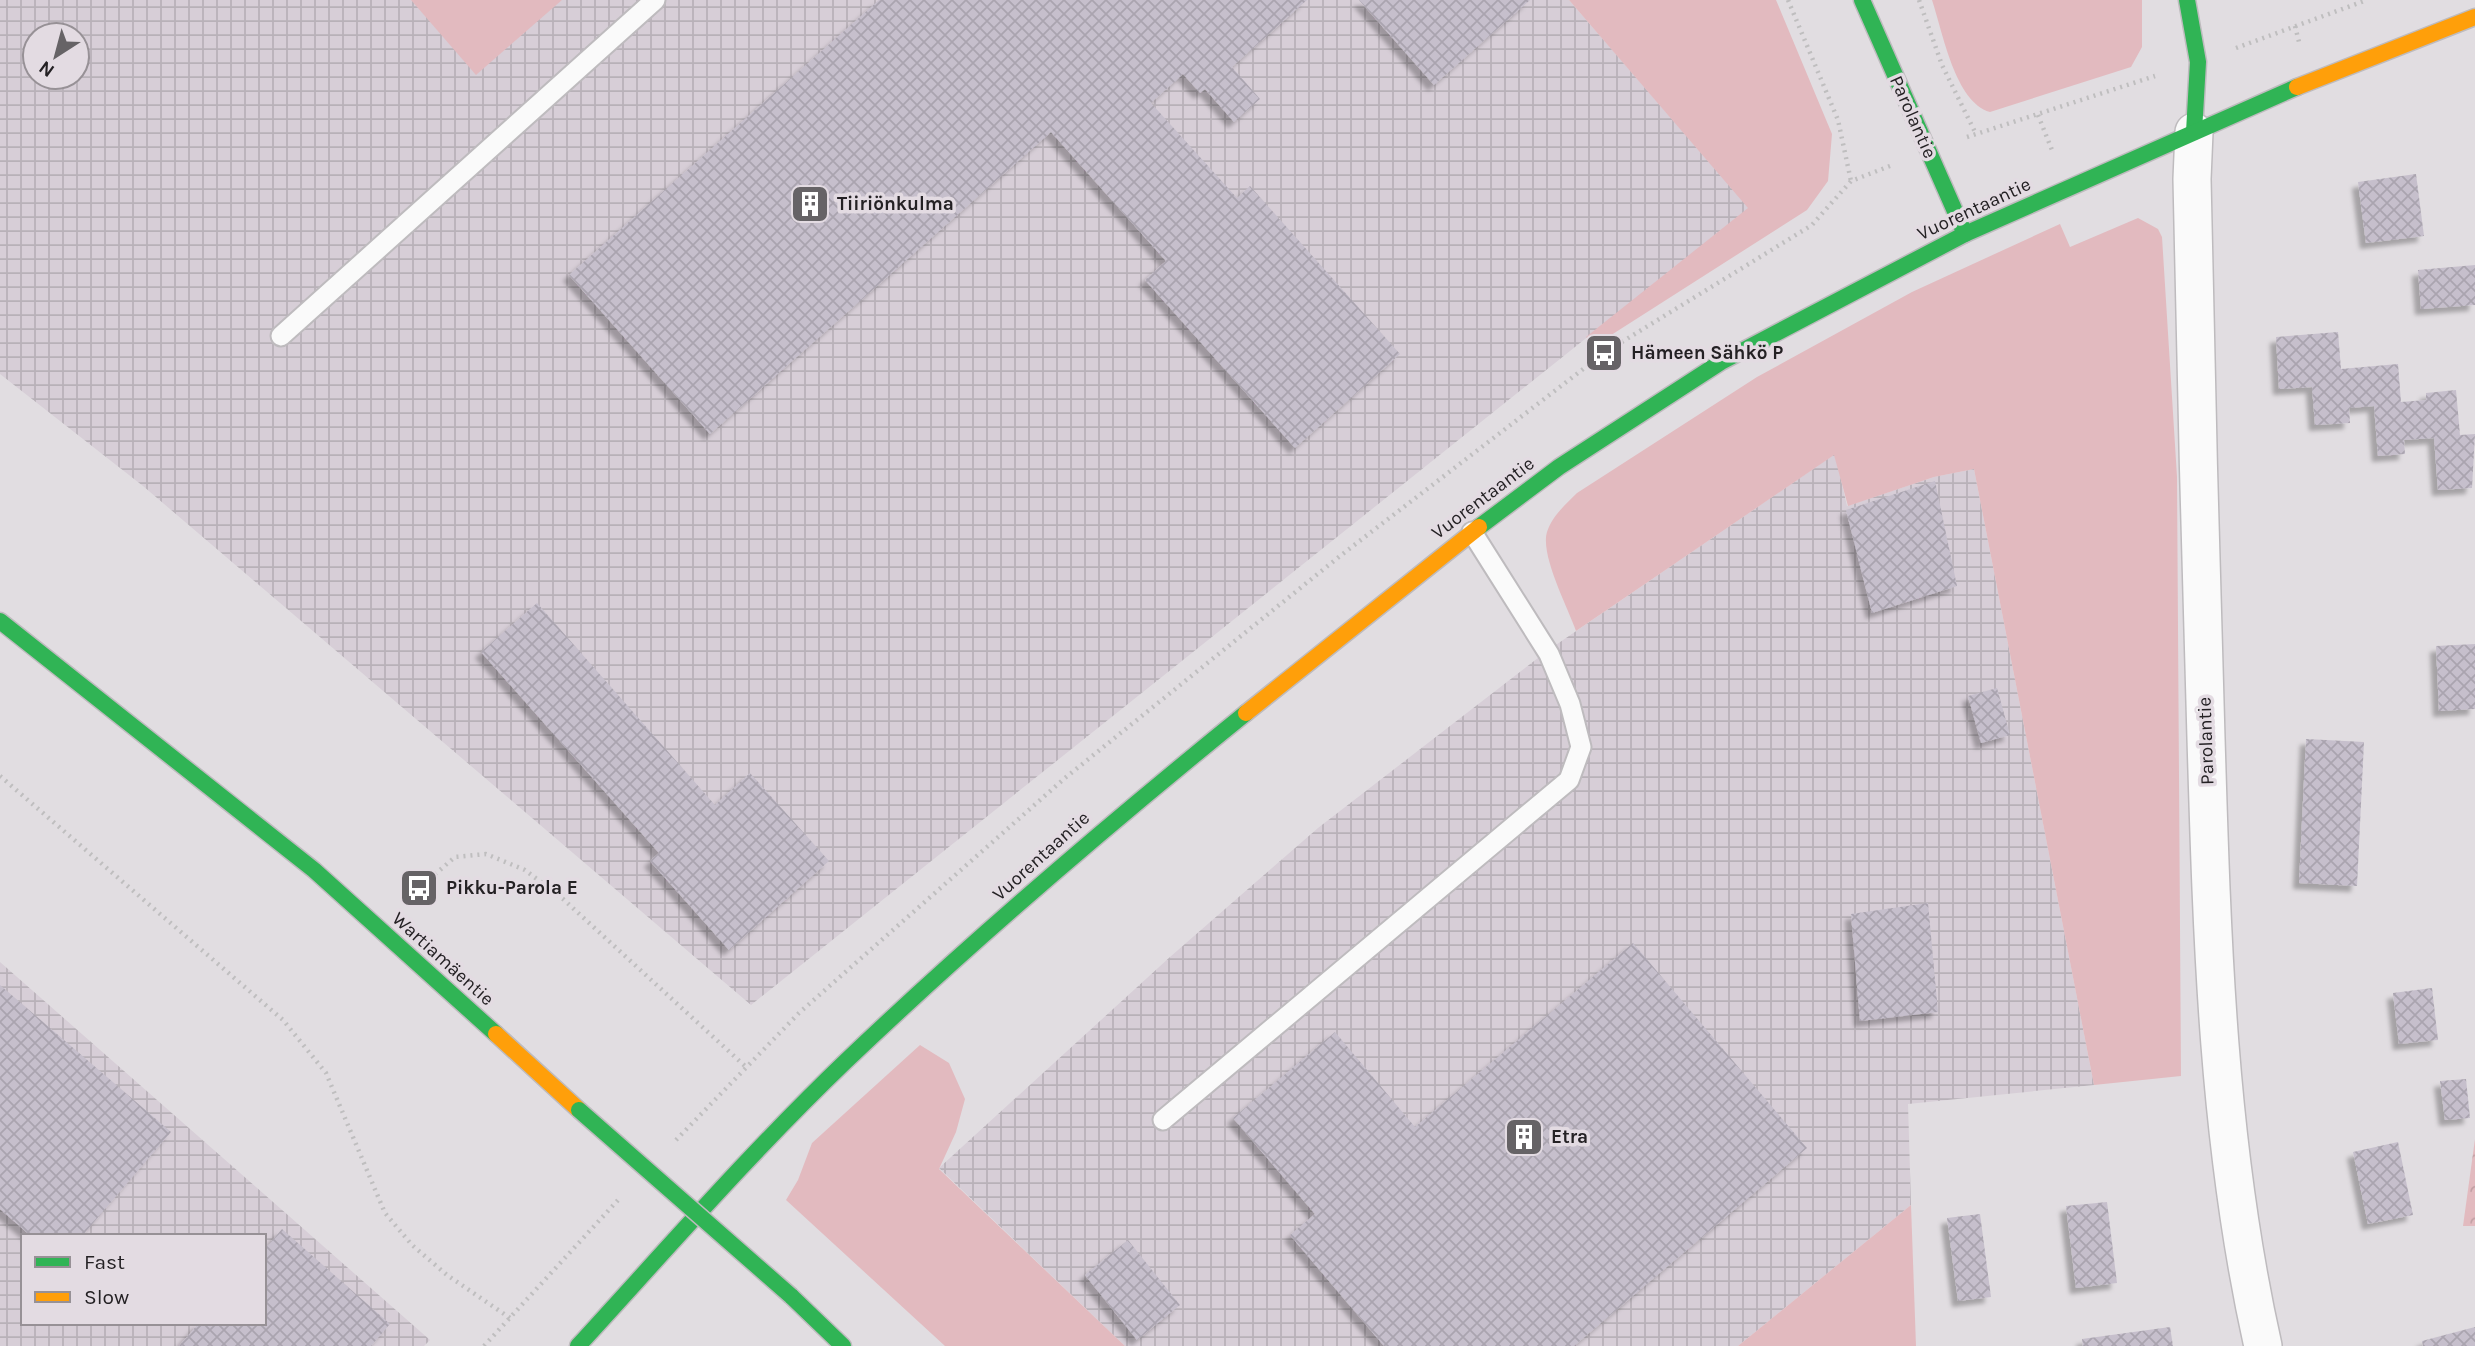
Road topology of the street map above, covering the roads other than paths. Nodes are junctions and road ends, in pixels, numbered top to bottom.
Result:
1 (656, 0) edge
2 (1862, 0) edge
3 (2187, 0) edge
4 (2475, 17) edge
5 (2194, 132) junction
6 (1965, 234) junction
7 (281, 336) dead end
8 (1472, 532) junction
9 (0, 621) edge
10 (1163, 1120) dead end
11 (578, 1346) edge
12 (843, 1346) edge
13 (2263, 1346) edge

1 - 7 lane
2 - 6 main road, Parolantie
3 - 5 main road
4 - 5 main road, Vuorentaantie
5 - 6 main road, Vuorentaantie
5 - 13 street, Parolantie
6 - 8 main road, Vuorentaantie
8 - 10 lane
8 - 11 main road, Vuorentaantie
9 - 12 main road, Wartiamäentie, bridge

